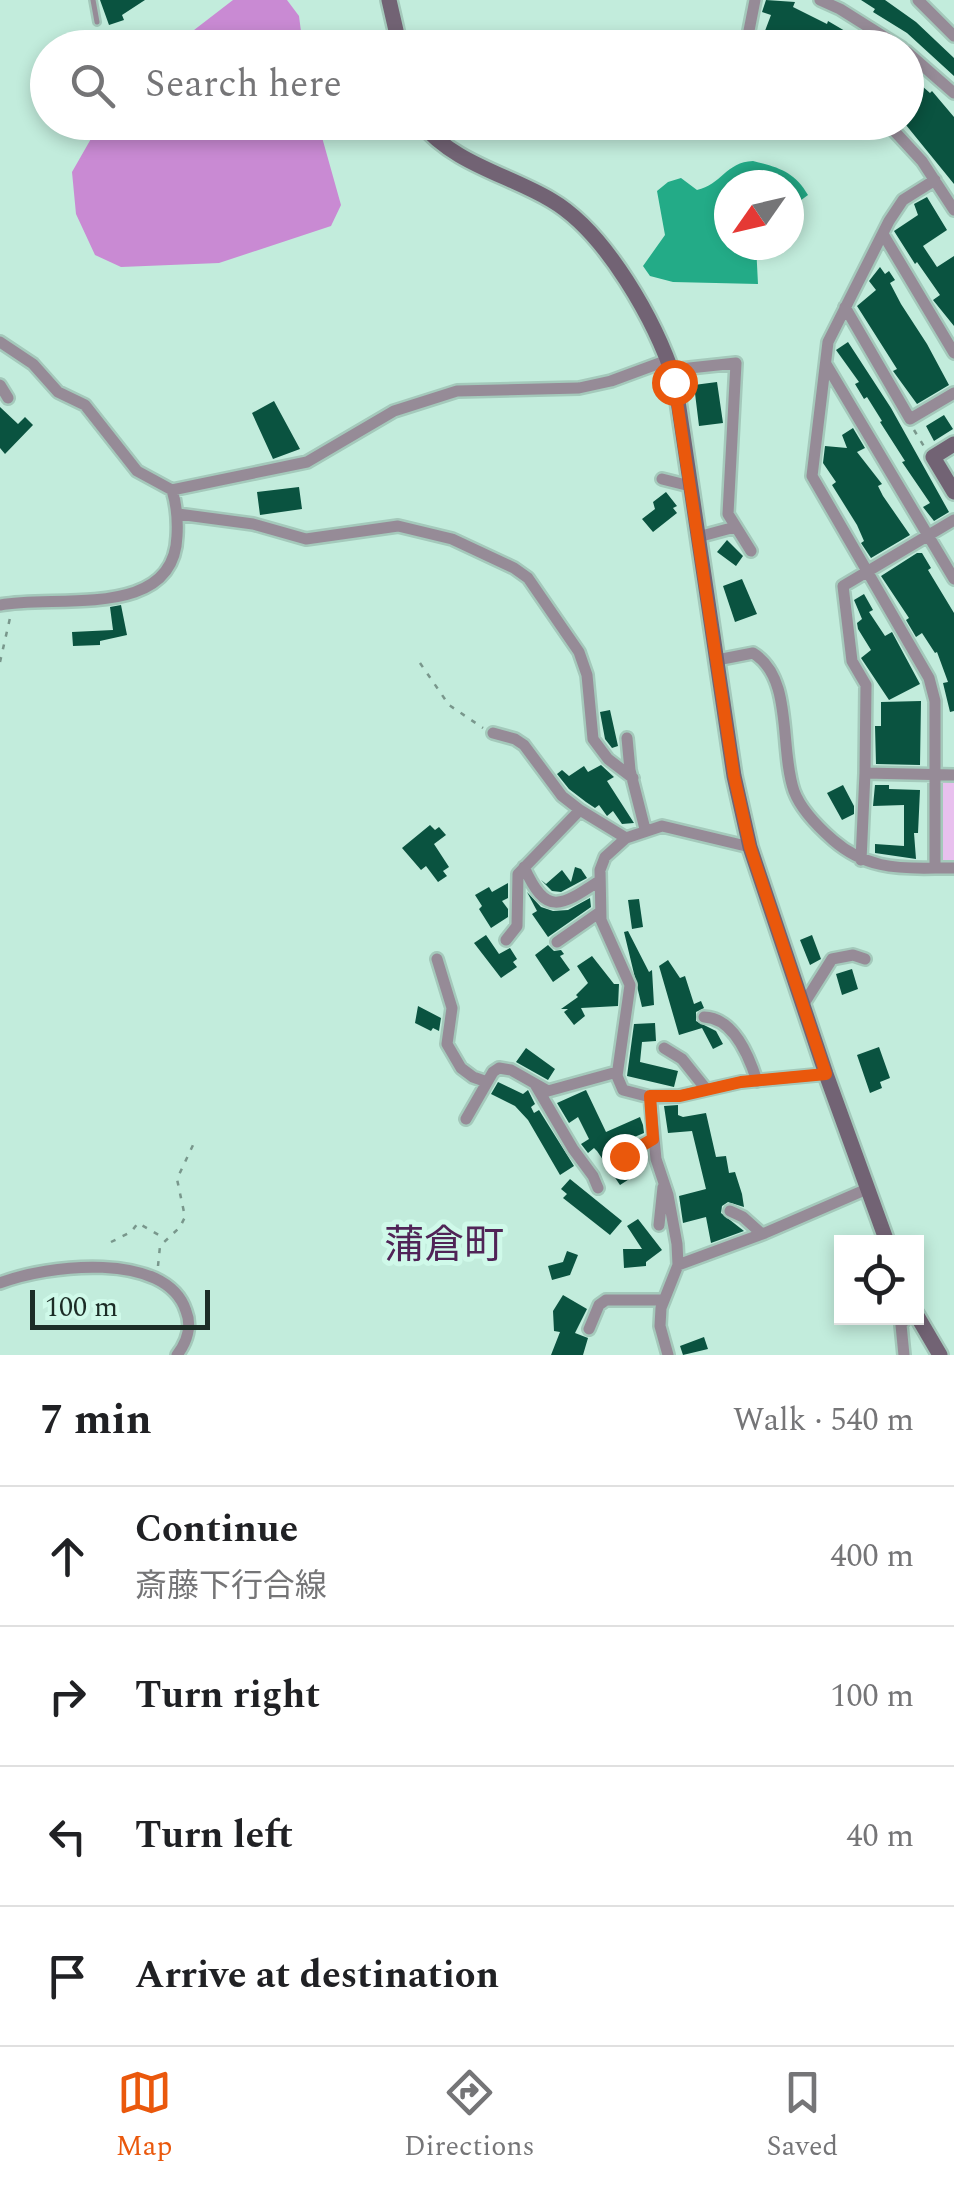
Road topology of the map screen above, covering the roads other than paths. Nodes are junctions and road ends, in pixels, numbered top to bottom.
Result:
1 (93, 0) edge
2 (389, 0) edge
3 (755, 0) edge
4 (820, 0) edge
5 (918, 0) edge
6 (843, 4) edge
7 (98, 22) dead end
8 (396, 30) edge
9 (749, 30) edge
10 (878, 30) edge
11 (954, 36) edge
12 (924, 67) edge
13 (954, 93) edge
14 (441, 140) edge
15 (904, 140) edge
16 (935, 180) junction
17 (954, 210) edge
18 (884, 234) junction
19 (845, 307) junction
20 (0, 342) edge
21 (954, 353) edge
22 (826, 364) junction
23 (669, 365) junction
24 (0, 384) edge
25 (954, 392) edge
26 (8, 398) dead end
27 (954, 444) edge
28 (662, 479) dead end
29 (690, 486) junction
30 (172, 490) junction
31 (954, 492) edge
32 (178, 514) junction
33 (954, 520) edge
34 (735, 527) junction
35 (927, 535) junction
36 (698, 537) junction
37 (751, 551) dead end
38 (868, 570) junction
39 (954, 579) edge
40 (7, 603) edge
41 (717, 660) junction
42 (493, 733) road end
43 (628, 738) dead end
44 (865, 773) junction
45 (936, 775) junction
46 (954, 775) edge
47 (633, 778) junction
48 (580, 810) junction
49 (645, 829) junction
50 (626, 838) junction
51 (750, 847) junction
52 (862, 860) junction
53 (524, 866) junction
54 (935, 868) junction
55 (954, 868) edge
56 (599, 881) junction
57 (600, 912) junction
58 (506, 940) dead end
59 (557, 942) dead end
60 (437, 960) dead end
61 (865, 960) dead end
62 (803, 1005) junction
63 (704, 1017) dead end
64 (664, 1048) dead end
65 (617, 1072) junction
66 (826, 1074) junction
67 (757, 1081) junction
68 (487, 1082) junction
69 (536, 1086) junction
70 (706, 1089) junction
71 (650, 1096) junction
72 (466, 1119) dead end
73 (653, 1139) junction
74 (624, 1156) dead end
75 (664, 1183) junction
76 (598, 1188) dead end
77 (867, 1189) junction
78 (730, 1211) dead end
79 (659, 1225) dead end
80 (762, 1234) junction
81 (884, 1235) edge
82 (678, 1265) junction
83 (0, 1283) edge
84 (662, 1300) junction
85 (901, 1325) edge
86 (922, 1325) edge
87 (589, 1329) dead end
88 (177, 1355) edge
89 (668, 1355) edge
90 (904, 1355) edge
91 (940, 1355) edge

1 - 7 lane
2 - 8 main road
3 - 9 street
4 - 6 street
5 - 11 street
6 - 10 street
12 - 13 street
14 - 23 main road
15 - 16 street
16 - 17 street
16 - 18 street
18 - 19 street
18 - 21 street
19 - 22 street
19 - 25 street
20 - 30 street
22 - 35 street
22 - 38 street
23 - 29 main road
23 - 30 street
23 - 34 street
24 - 26 street
27 - 31 main road
28 - 29 street
29 - 36 main road
30 - 32 street
32 - 40 street
32 - 47 street
33 - 35 street
34 - 36 street
34 - 37 street
35 - 38 street
35 - 39 street
36 - 41 main road
38 - 44 street
38 - 45 street
41 - 51 main road
41 - 52 street
42 - 48 street
43 - 47 street
44 - 45 street
44 - 52 street
45 - 46 street
45 - 54 street
47 - 49 street
48 - 50 street
48 - 53 street
49 - 50 street
49 - 51 street
50 - 56 street
51 - 62 main road
52 - 54 street
53 - 56 street
53 - 58 street
54 - 55 street
56 - 57 street
57 - 59 street
57 - 65 street
60 - 68 street
61 - 62 street
62 - 66 main road
63 - 67 street
64 - 70 street
65 - 69 street
65 - 71 street
66 - 67 street
66 - 77 main road
67 - 70 street
68 - 69 street
68 - 72 street
69 - 76 street
70 - 71 street
71 - 73 street
73 - 74 street
73 - 75 street
75 - 79 street
75 - 82 street
77 - 80 street
77 - 81 main road
78 - 80 street
80 - 82 street
82 - 84 street
83 - 88 street
84 - 87 street
84 - 89 street
85 - 90 street
86 - 91 main road

